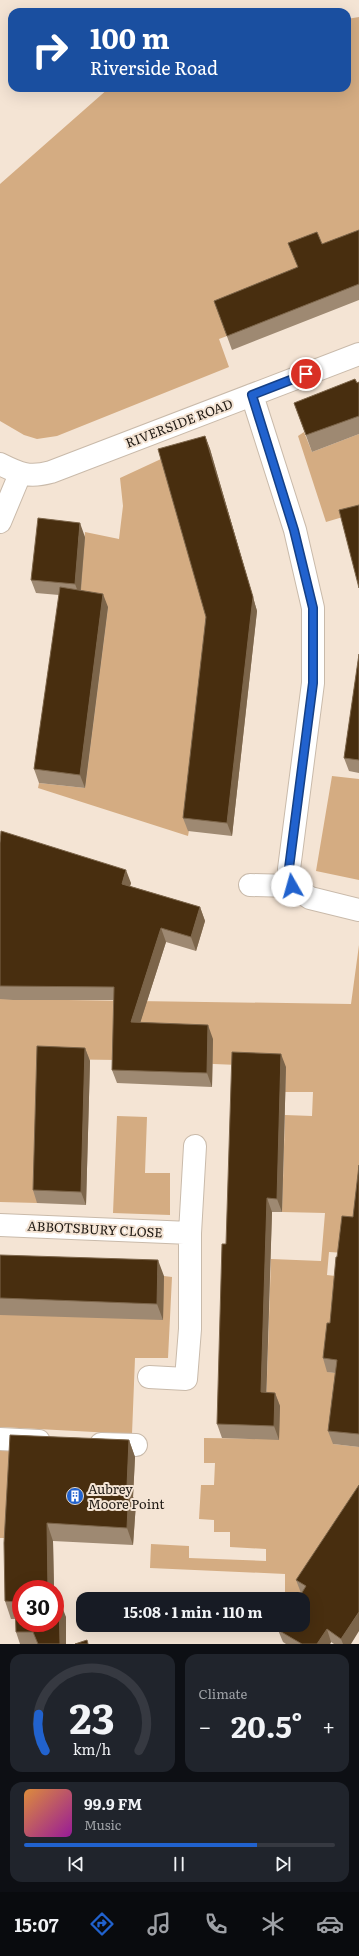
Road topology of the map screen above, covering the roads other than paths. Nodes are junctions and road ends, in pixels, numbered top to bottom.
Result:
1 (359, 354) edge
2 (252, 395) junction
3 (0, 464) edge
4 (20, 474) junction
5 (0, 522) edge
6 (250, 885) dead end
7 (292, 886) junction
8 (359, 910) edge
9 (195, 1146) dead end
10 (0, 1225) edge
11 (190, 1233) junction
12 (149, 1377) dead end
13 (0, 1439) edge
14 (61, 1442) edge
15 (83, 1443) edge
16 (136, 1445) dead end

1 - 2 street, RIVERSIDE ROAD
2 - 4 street, RIVERSIDE ROAD
2 - 7 street
3 - 4 street
4 - 5 street
6 - 7 street
7 - 8 street
9 - 11 street
10 - 11 street, ABBOTSBURY CLOSE
11 - 12 street
13 - 14 street
15 - 16 street

